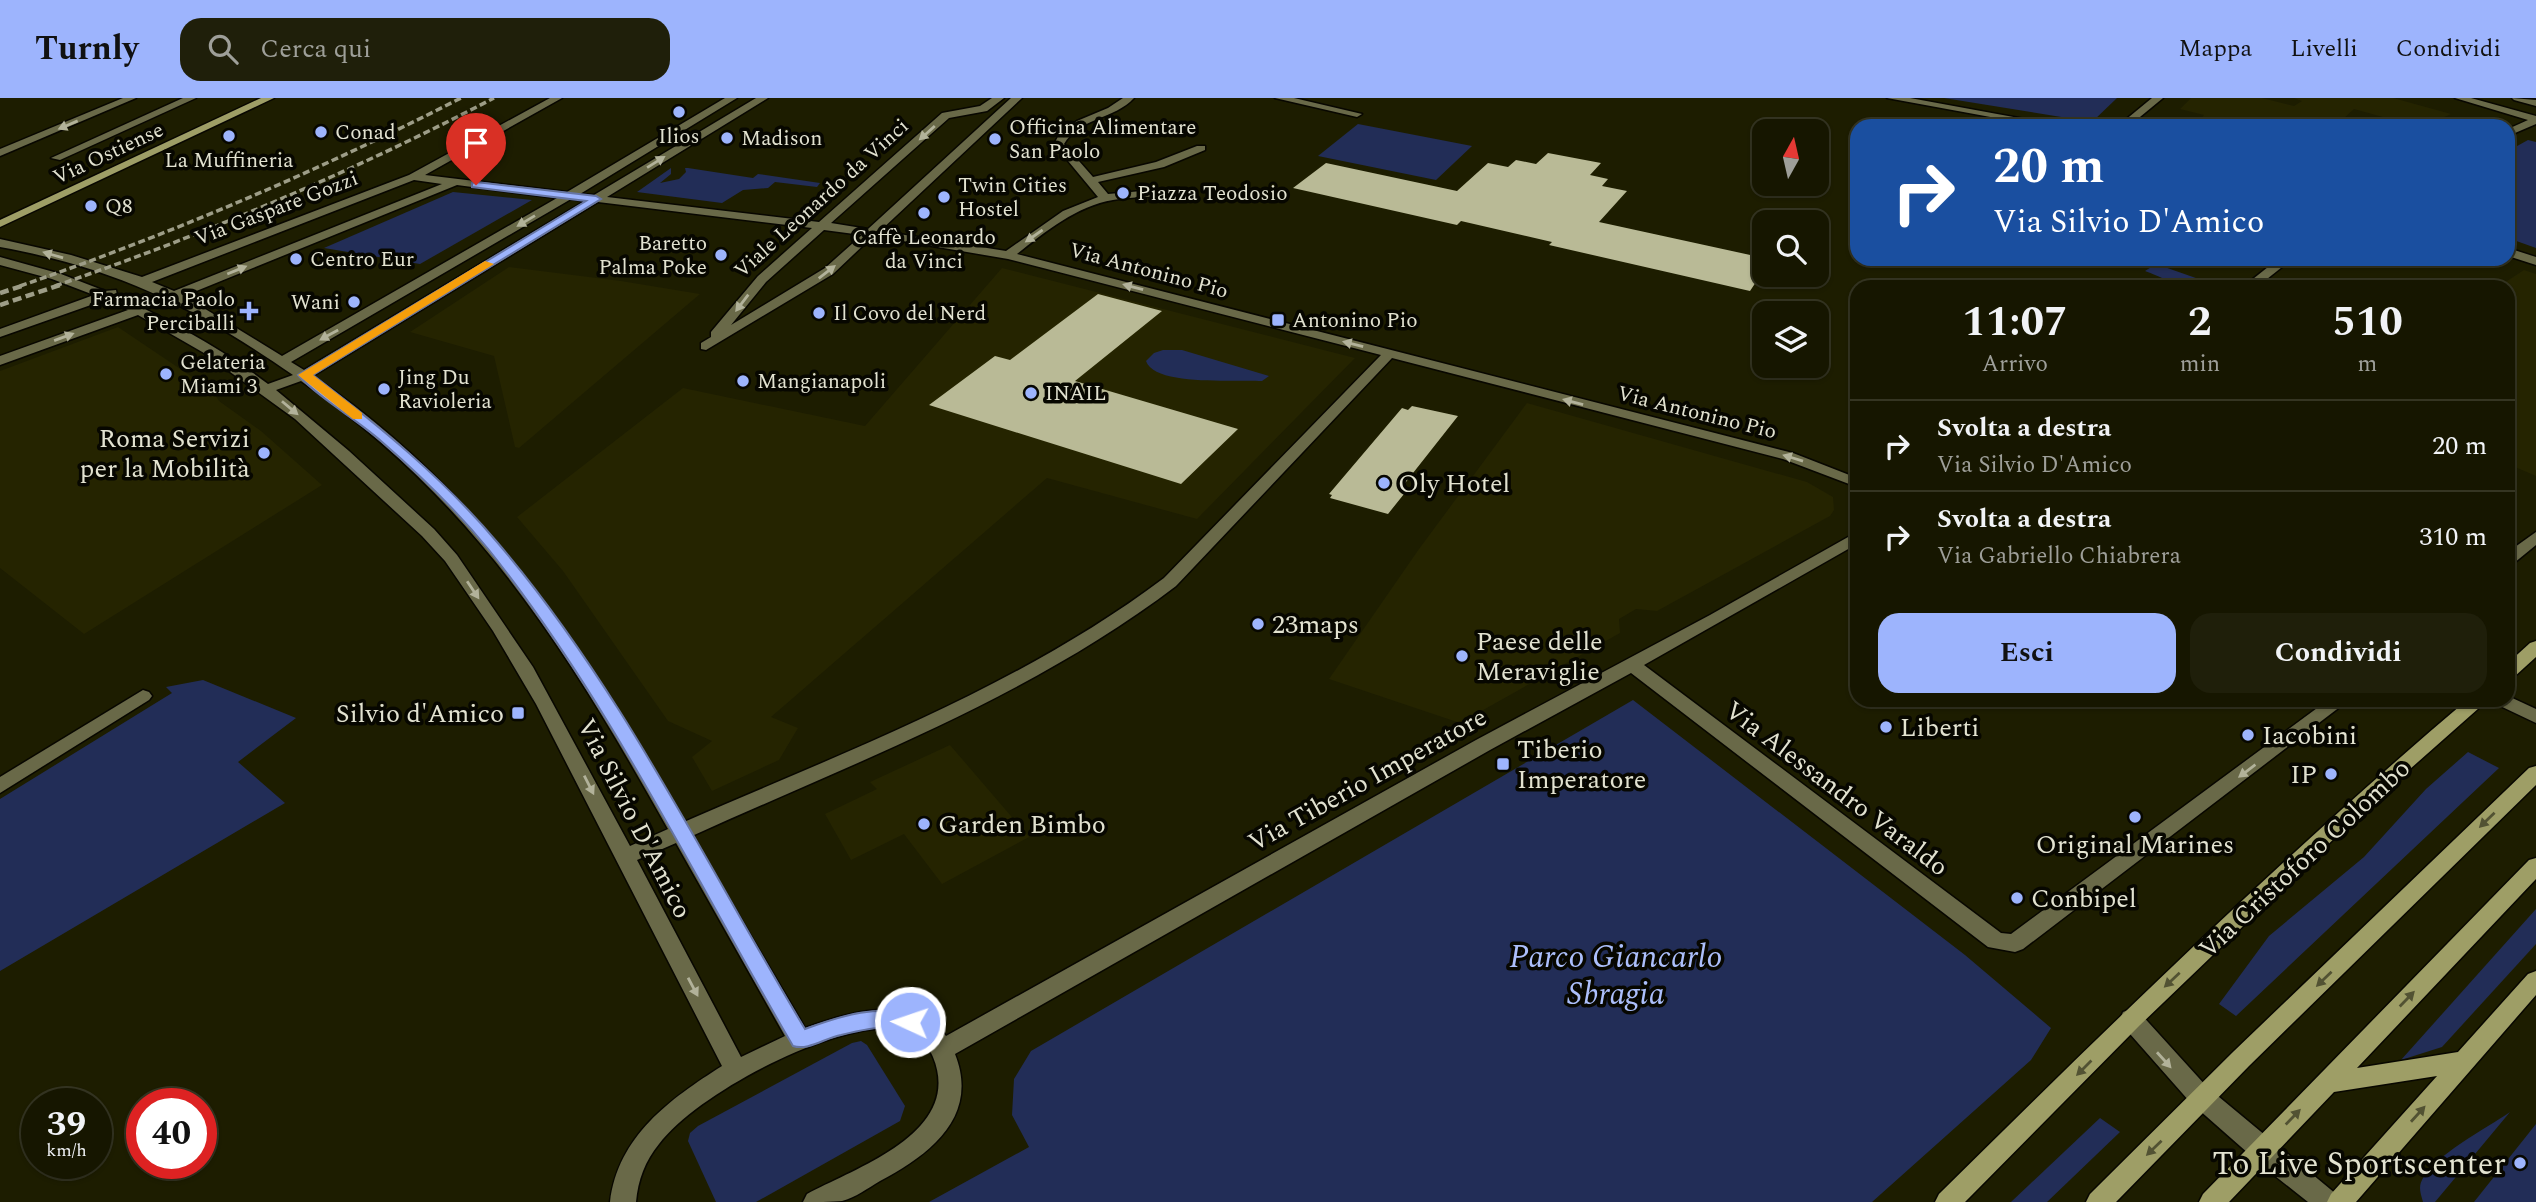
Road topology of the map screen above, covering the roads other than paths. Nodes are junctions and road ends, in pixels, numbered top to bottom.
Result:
1 (131, 98) edge
2 (191, 98) edge
3 (269, 98) edge
4 (556, 98) edge
5 (732, 98) edge
6 (763, 98) edge
7 (999, 98) edge
8 (1017, 98) edge
9 (1129, 98) edge
10 (1280, 98) edge
11 (1892, 98) edge
12 (2158, 98) edge
13 (2460, 98) edge
14 (2517, 98) edge
15 (2536, 103) edge
16 (1357, 114) dead end
17 (89, 116) junction
18 (2016, 119) edge
19 (2132, 119) edge
20 (2535, 121) edge
21 (137, 122) junction
22 (2515, 130) edge
23 (1201, 148) dead end
24 (0, 153) edge
25 (56, 158) dead end
26 (413, 177) junction
27 (1085, 177) junction
28 (594, 179) junction
29 (455, 183) junction
30 (619, 185) junction
31 (1176, 191) dead end
32 (568, 196) junction
33 (1105, 198) junction
34 (596, 199) junction
35 (0, 225) edge
36 (820, 226) junction
37 (872, 232) junction
38 (0, 243) edge
39 (2515, 254) edge
40 (1008, 255) junction
41 (0, 261) edge
42 (2536, 261) edge
43 (2277, 266) edge
44 (439, 273) junction
45 (465, 278) junction
46 (2258, 280) edge
47 (141, 282) junction
48 (108, 295) junction
49 (174, 296) junction
50 (141, 310) junction
51 (0, 333) edge
52 (1389, 354) junction
53 (0, 361) edge
54 (283, 361) junction
55 (304, 375) junction
56 (267, 389) junction
57 (1850, 480) edge
58 (2536, 537) edge
59 (1850, 541) edge
60 (2515, 554) edge
61 (2536, 647) edge
62 (1632, 665) junction
63 (2515, 666) edge
64 (143, 696) dead end
65 (2515, 706) edge
66 (2331, 707) edge
67 (2471, 707) edge
68 (2536, 717) edge
69 (2536, 773) edge
70 (0, 786) edge
71 (682, 831) junction
72 (625, 857) junction
73 (2536, 866) edge
74 (2536, 979) edge
75 (2131, 1019) junction
76 (800, 1040) junction
77 (942, 1051) junction
78 (2465, 1061) junction
79 (737, 1072) junction
80 (2325, 1083) junction
81 (2201, 1098) junction
82 (2261, 1151) junction
83 (623, 1202) edge
84 (816, 1202) edge
85 (1948, 1202) edge
86 (2099, 1202) edge
87 (2212, 1202) edge
88 (2328, 1202) edge
89 (2340, 1202) edge

1 - 17 street
2 - 21 street
3 - 35 main road, Via Ostiense
4 - 26 street, Via Gaspare Gozzi
5 - 28 street
30 -> 6 street
7 -> 36 street, Viale Leonardo da Vinci
8 - 37 street, Viale Leonardo da Vinci
9 - 27 street
10 - 16 street
11 - 18 street
12 - 19 street
13 - 20 street
14 - 15 street
17 - 21 street
17 -> 24 street
20 - 22 street
21 - 25 street
23 - 27 street
26 - 29 street, Via Antonino Pio
26 - 47 street, Via Gaspare Gozzi
27 - 33 street
28 - 30 street
28 - 32 street
29 - 32 street, Via Antonino Pio
49 -> 29 street, Via Gaspare Gozzi
30 - 34 street
31 - 33 street
32 - 34 street, Via Antonino Pio
32 -> 44 street
33 -> 40 street
34 - 36 street, Via Antonino Pio
34 - 45 street
36 - 37 street, Via Antonino Pio
36 -> 37 street, Viale Leonardo da Vinci
37 - 40 street, Via Antonino Pio
47 -> 38 street, Via Silvio D'Amico
39 - 42 street
52 -> 40 street, Via Antonino Pio
41 - 48 street, Via Silvio D'Amico
43 - 46 street
44 - 45 street
44 -> 54 street
45 - 55 street
47 - 48 street, Via Gaspare Gozzi
47 - 49 street, Via Silvio D'Amico
48 - 50 street, Via Silvio D'Amico
48 - 51 street, Via Gaspare Gozzi
49 - 54 street, Via Silvio D'Amico
53 -> 50 street
50 - 56 street, Via Silvio D'Amico
57 -> 52 street, Via Antonino Pio
52 - 71 street
54 - 55 street, Via Silvio D'Amico
55 - 56 street
55 - 71 street, Via Silvio D'Amico
56 -> 72 street, Via Silvio D'Amico
58 - 60 street
59 - 62 street, Via Tiberio Imperatore
61 - 63 main road
66 -> 62 street, Via Alessandro Varaldo
62 - 77 street, Via Tiberio Imperatore
64 - 70 street
65 - 68 street
67 -> 75 main road, Via Cristoforo Colombo
69 -> 81 main road
71 - 72 street
71 - 76 street, Via Silvio D'Amico
72 -> 79 street, Via Silvio D'Amico
80 -> 73 main road
74 - 78 main road
75 -> 81 street
75 -> 85 main road, Via Cristoforo Colombo
76 - 77 street
76 - 79 street
77 - 84 street
78 - 80 main road
89 -> 78 main road
79 - 83 street
82 -> 80 main road
81 - 82 street
81 -> 86 main road
82 - 87 main road
82 - 88 street

